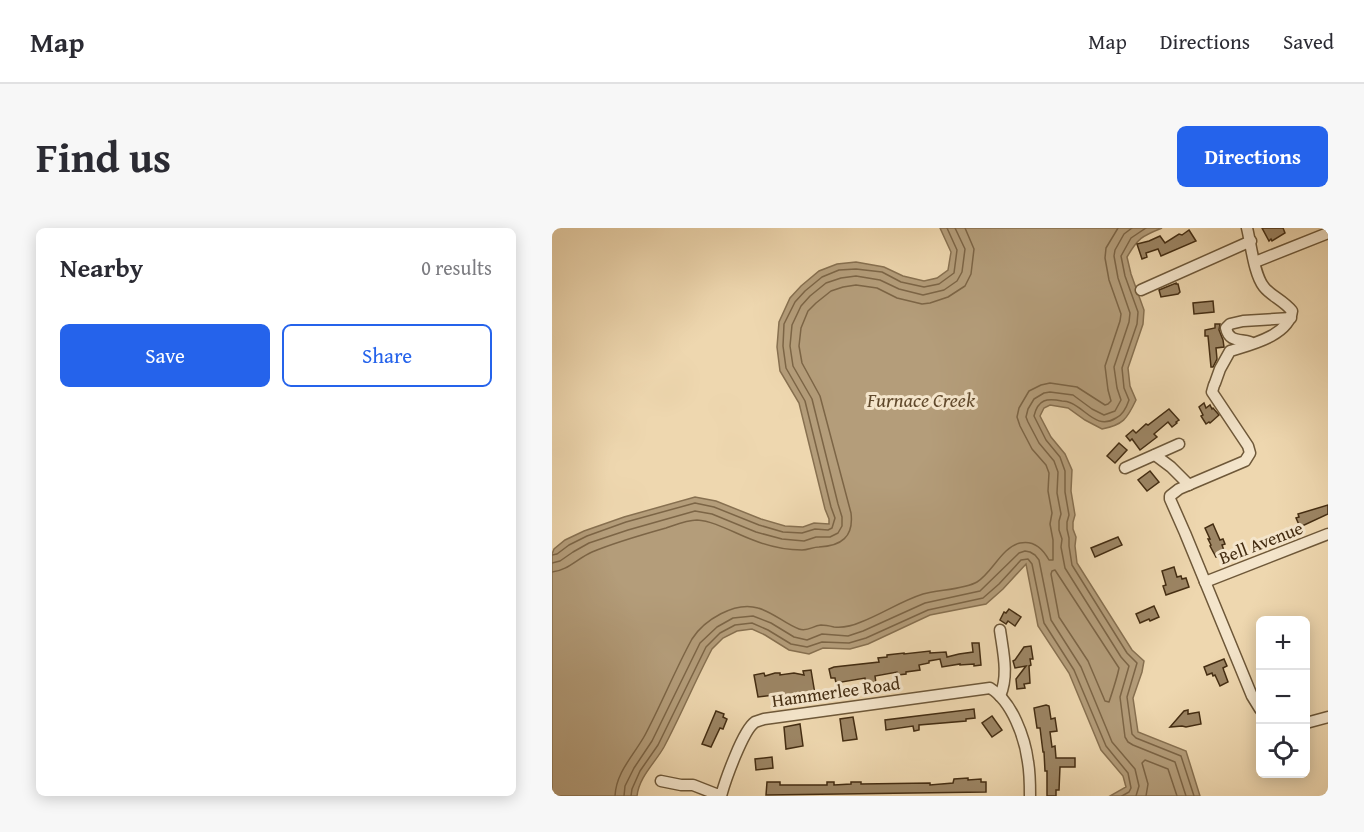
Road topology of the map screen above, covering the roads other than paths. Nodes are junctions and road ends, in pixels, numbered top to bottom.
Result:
1 (1247, 228) edge
2 (1328, 232) edge
3 (1251, 241) junction
4 (1255, 262) junction
5 (1141, 290) dead end
6 (1291, 318) junction
7 (1254, 344) junction
8 (1179, 444) dead end
9 (1155, 455) junction
10 (1125, 468) dead end
11 (1189, 485) junction
12 (1328, 534) edge
13 (1205, 582) junction
14 (1000, 630) dead end
15 (1000, 696) junction
16 (1256, 703) edge
17 (1328, 717) edge
18 (1310, 722) edge
19 (661, 781) dead end
20 (1030, 796) edge

1 - 3 street
2 - 4 street
3 - 4 street
3 - 5 street
4 - 6 street
6 - 7 street
6 - 7 street
7 - 11 street
8 - 9 street
9 - 10 street
9 - 11 street
11 - 13 street
12 - 13 street, Bell Avenue
13 - 16 street
14 - 15 street
15 - 19 street, Hammerlee Road
15 - 20 street
17 - 18 street

